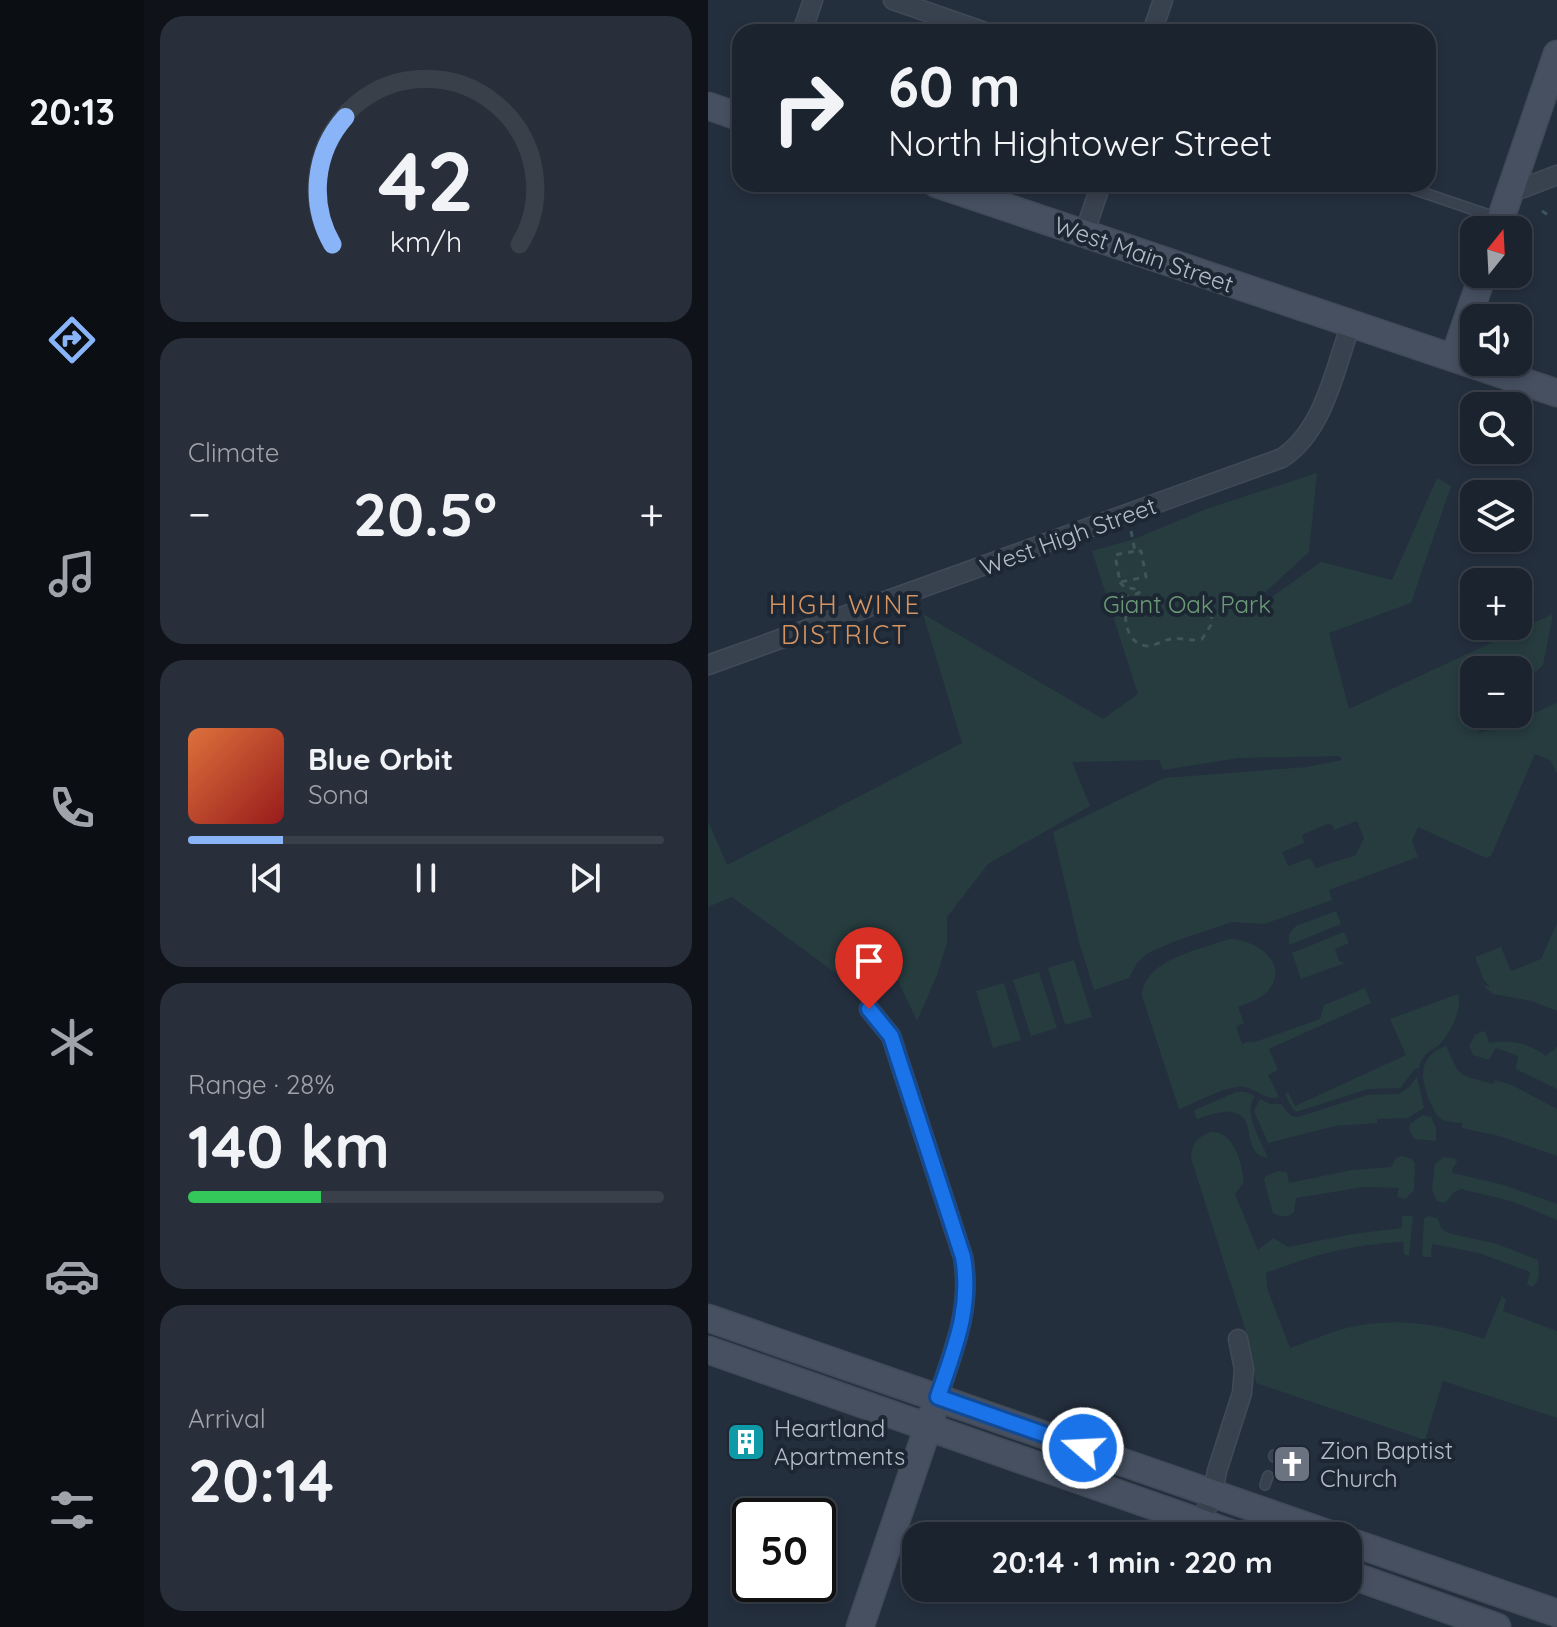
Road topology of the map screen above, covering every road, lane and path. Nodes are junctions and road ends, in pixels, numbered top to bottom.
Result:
1 (813, 0) edge
2 (893, 0) edge
3 (1163, 0) edge
4 (805, 24) edge
5 (962, 24) edge
6 (1155, 24) edge
7 (1557, 54) edge
8 (708, 106) edge
9 (732, 114) edge
10 (1557, 175) edge
11 (961, 192) edge
12 (1098, 192) edge
13 (1418, 192) edge
14 (1510, 193) junction
15 (1542, 211) dead end
16 (1548, 215) dead end
17 (1477, 216) edge
18 (1502, 216) edge
19 (1084, 234) junction
20 (1478, 288) edge
21 (1351, 324) junction
22 (1454, 358) junction
23 (1557, 393) edge
24 (1133, 537) dead end
25 (1135, 551) junction
26 (1120, 582) junction
27 (1171, 598) dead end
28 (1129, 601) junction
29 (1212, 613) dead end
30 (708, 665) edge
31 (869, 1009) dead end
32 (708, 1318) edge
33 (1238, 1339) dead end
34 (708, 1350) edge
35 (938, 1397) junction
36 (928, 1428) junction
37 (1213, 1493) junction
38 (1201, 1522) joint
39 (1295, 1522) edge
40 (1362, 1546) edge
41 (1362, 1579) edge
42 (1557, 1613) edge
43 (860, 1627) edge
44 (1497, 1627) edge

1 - 4 street
2 - 5 street
3 - 6 street
7 - 14 main road
8 - 9 main road
10 - 14 street
11 - 19 main road, West Main Street
12 - 19 street
13 - 17 lane
14 - 18 main road
15 - 16 path
19 - 21 main road, West Main Street
20 - 22 main road
21 - 22 main road, West Main Street
21 - 30 street, West High Street
22 - 23 main road, West Main Street
24 - 25 path
25 - 26 path
25 - 26 path
26 - 28 path
27 - 28 path
28 - 29 path
31 - 35 street
32 - 35 main road
33 - 37 street
34 - 36 main road
35 - 36 main road
35 - 37 main road
36 - 38 main road
36 - 43 main road
37 - 38 street
37 - 39 main road
40 - 42 main road
41 - 44 main road

